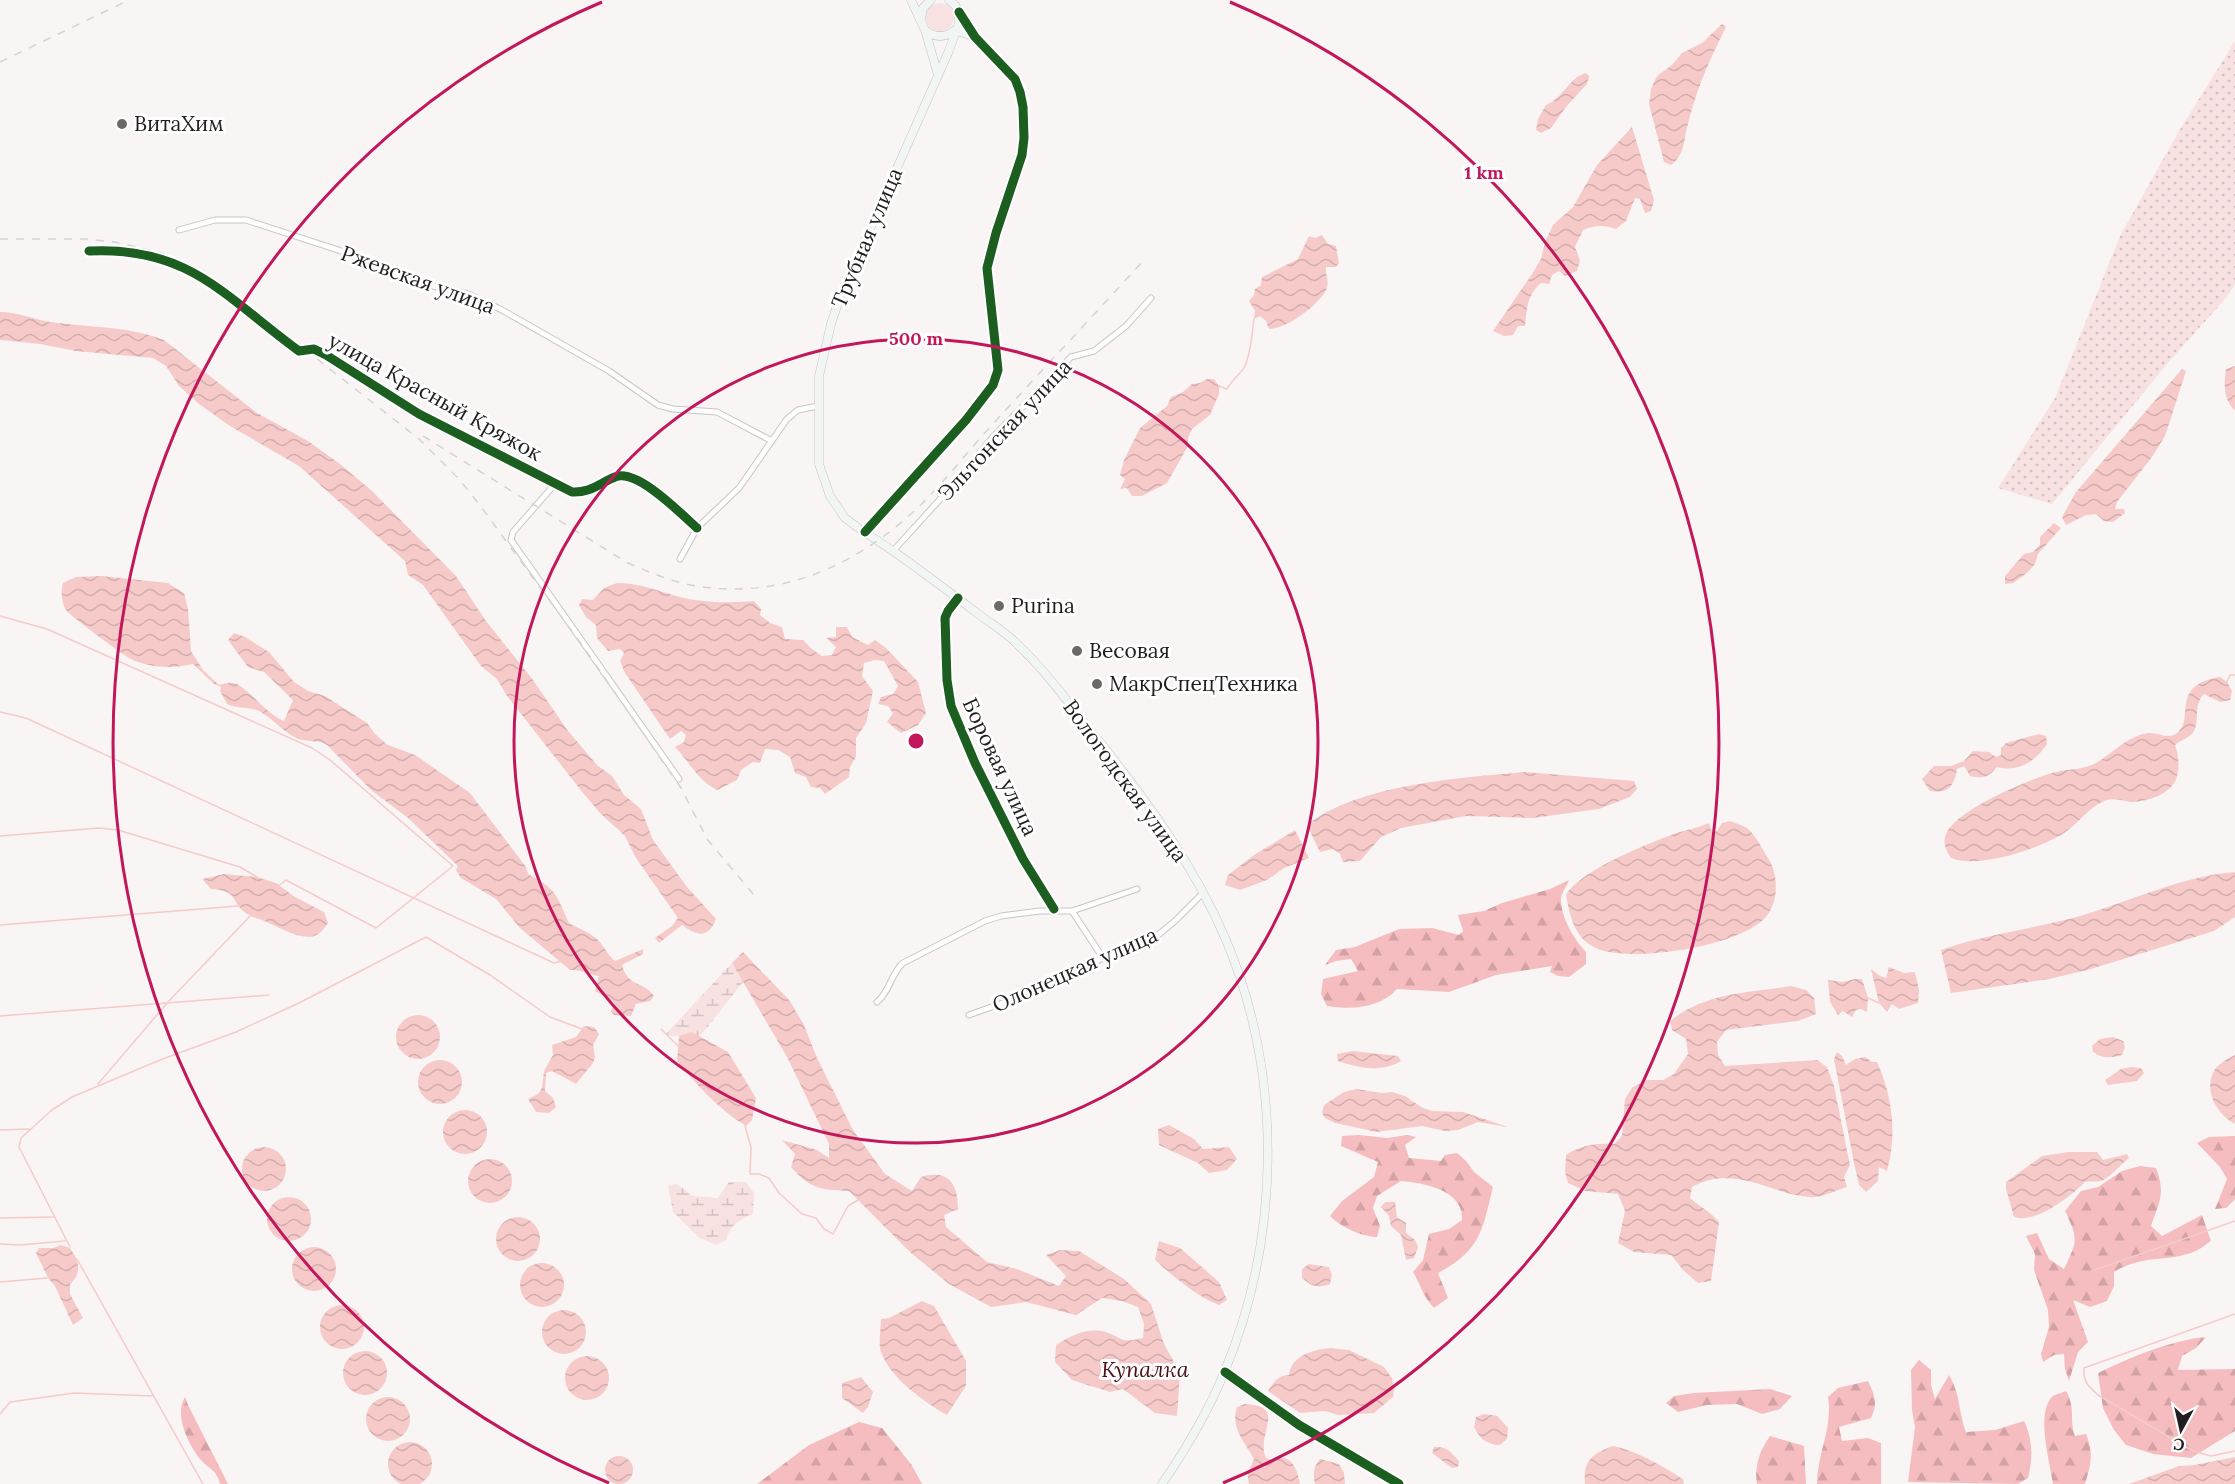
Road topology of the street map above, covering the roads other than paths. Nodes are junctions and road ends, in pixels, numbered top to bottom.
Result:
1 (911, 0) edge
2 (931, 0) edge
3 (950, 0) edge
4 (959, 12) junction
5 (921, 21) junction
6 (926, 30) junction
7 (955, 30) junction
8 (975, 37) junction
9 (938, 75) junction
10 (179, 230) dead end
11 (89, 250) dead end
12 (1151, 298) dead end
13 (818, 406) junction
14 (772, 441) junction
15 (555, 484) junction
16 (697, 528) junction
17 (865, 532) junction
18 (893, 551) junction
19 (680, 559) dead end
20 (958, 598) junction
21 (679, 779) dead end
22 (1137, 889) dead end
23 (1203, 893) junction
24 (1054, 909) junction
25 (1072, 911) junction
26 (1103, 958) junction
27 (877, 1002) dead end
28 (969, 1015) dead end
29 (1225, 1372) junction
30 (1162, 1484) edge
31 (1399, 1484) edge

1 - 5 main road
2 - 5 main road
3 - 4 main road, Эльтонская улица
4 - 7 main road, Трубная улица
4 - 8 main road, Эльтонская улица
5 - 6 main road
6 - 7 main road
6 - 9 main road
7 - 8 main road
7 - 9 main road, Трубная улица
8 - 17 main road, Эльтонская улица
9 - 13 main road, Трубная улица
10 - 14 street, Ржевская улица
11 - 15 street, улица Красный Кряжок
12 - 18 street, Эльтонская улица
13 - 14 street
13 - 17 main road, Трубная улица
14 - 16 street
15 - 16 street, улица Красный Кряжок
15 - 21 street, улица Красный Кряжок
16 - 19 street
17 - 18 main road, Вологодская улица
18 - 20 main road, Вологодская улица
20 - 23 main road, Вологодская улица
20 - 24 street, Боровая улица
22 - 25 street
23 - 26 street, Олонецкая улица
23 - 29 main road, Вологодская улица
24 - 25 street
24 - 27 street
25 - 26 street
26 - 28 street, Олонецкая улица
29 - 30 main road, Вологодская улица
29 - 31 street

